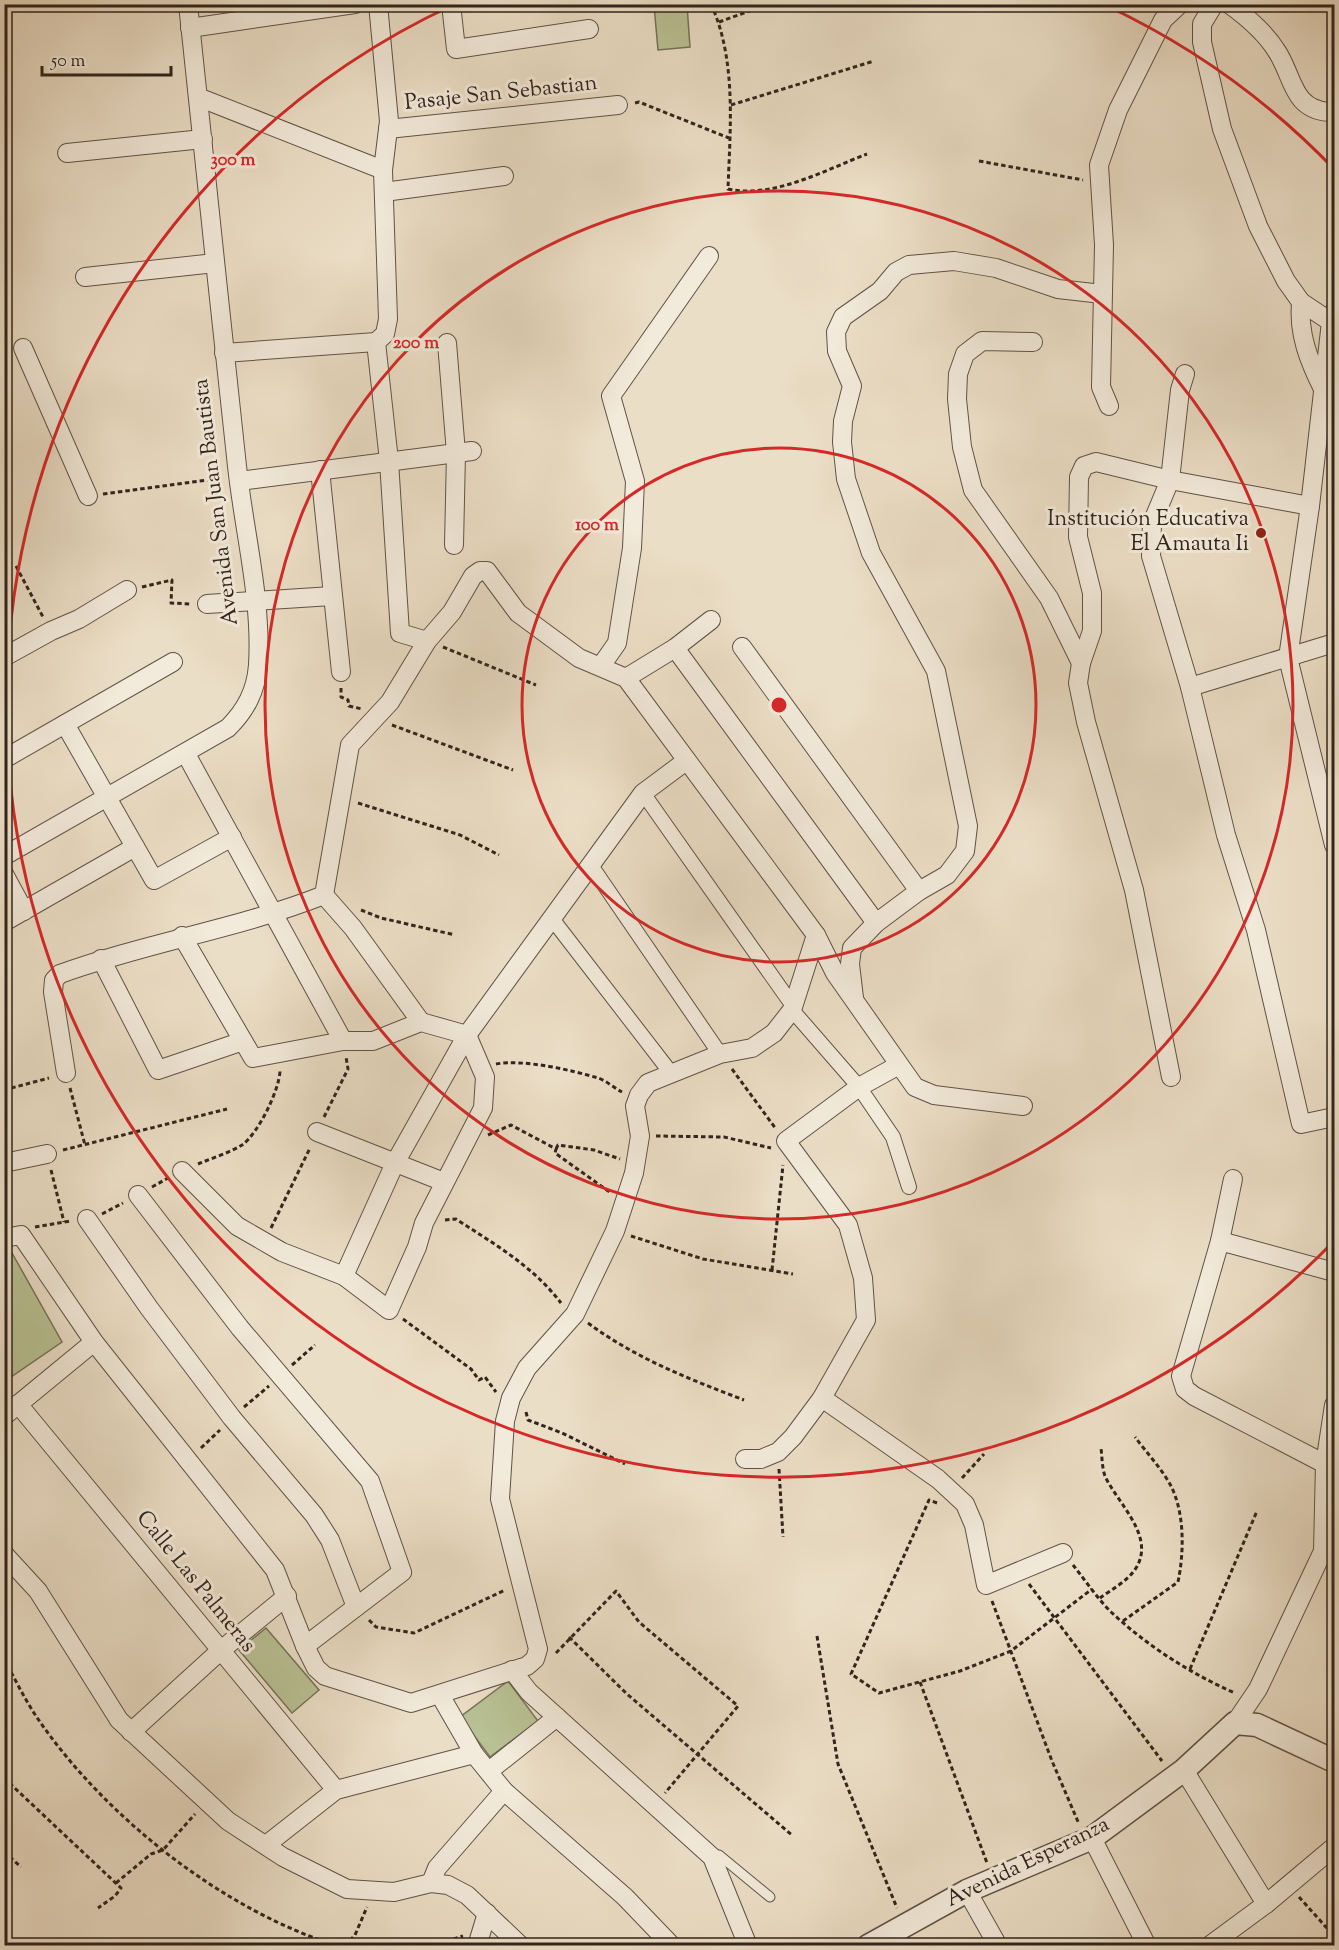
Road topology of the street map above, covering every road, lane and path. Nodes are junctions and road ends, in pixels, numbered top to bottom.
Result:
1 (188, 4) edge
2 (355, 4) edge
3 (378, 4) edge
4 (451, 4) edge
5 (711, 4) edge
6 (769, 4) edge
7 (1180, 4) edge
8 (1214, 4) edge
9 (1229, 4) edge
10 (719, 22) junction
11 (190, 28) junction
12 (589, 29) dead end
13 (874, 61) dead end
14 (198, 97) junction
15 (618, 105) joint
16 (731, 105) junction
17 (1335, 109) edge
18 (388, 129) junction
19 (730, 138) junction
20 (203, 139) junction
21 (67, 153) dead end
22 (867, 154) dead end
23 (979, 161) dead end
24 (384, 170) junction
25 (504, 176) dead end
26 (1100, 183) junction
27 (384, 192) junction
28 (709, 256) dead end
29 (215, 263) junction
30 (85, 277) dead end
31 (1102, 294) junction
32 (1301, 302) junction
33 (1333, 317) edge
34 (376, 342) junction
35 (1033, 342) dead end
36 (447, 343) dead end
37 (23, 348) dead end
38 (224, 353) junction
39 (1185, 374) dead end
40 (1324, 389) junction
41 (1109, 406) dead end
42 (464, 452) junction
43 (389, 461) junction
44 (320, 470) junction
45 (239, 478) junction
46 (1170, 480) junction
47 (88, 496) joint
48 (1310, 506) junction
49 (454, 545) dead end
50 (16, 566) dead end
51 (126, 590) joint
52 (332, 596) junction
53 (256, 602) junction
54 (207, 604) joint
55 (711, 620) dead end
56 (51, 631) junction
57 (428, 641) junction
58 (1335, 643) edge
59 (742, 647) dead end
60 (675, 648) junction
61 (4, 657) edge
62 (1288, 658) junction
63 (173, 662) dead end
64 (1081, 663) junction
65 (601, 666) junction
66 (341, 672) joint
67 (626, 678) junction
68 (536, 684) dead end
69 (1190, 687) junction
70 (374, 718) junction
71 (65, 724) junction
72 (186, 754) junction
73 (4, 759) edge
74 (686, 761) junction
75 (513, 770) dead end
76 (643, 793) junction
77 (107, 797) junction
78 (342, 798) junction
79 (1329, 799) edge
80 (232, 837) junction
81 (1335, 845) edge
82 (135, 847) junction
83 (499, 855) dead end
84 (4, 856) edge
85 (590, 864) junction
86 (4, 874) edge
87 (919, 891) junction
88 (324, 895) junction
89 (353, 906) dead end
90 (24, 911) junction
91 (275, 914) junction
92 (553, 920) junction
93 (4, 922) edge
94 (876, 923) junction
95 (455, 935) dead end
96 (816, 935) junction
97 (182, 936) junction
98 (101, 959) junction
99 (855, 1000) junction
100 (793, 1008) junction
101 (422, 1022) junction
102 (467, 1035) junction
103 (243, 1041) junction
104 (344, 1041) junction
105 (720, 1054) junction
106 (899, 1065) junction
107 (481, 1066) junction
108 (66, 1073) junction
109 (671, 1073) junction
110 (1171, 1077) dead end
111 (859, 1087) junction
112 (4, 1090) edge
113 (639, 1095) junction
114 (1023, 1106) dead end
115 (227, 1109) dead end
116 (1335, 1117) edge
117 (317, 1132) dead end
118 (470, 1136) junction
119 (640, 1136) junction
120 (84, 1145) junction
121 (785, 1146) junction
122 (556, 1149) junction
123 (46, 1155) junction
124 (4, 1163) edge
125 (395, 1163) junction
126 (636, 1164) junction
127 (182, 1171) dead end
128 (1233, 1179) dead end
129 (444, 1182) junction
130 (909, 1187) dead end
131 (138, 1194) dead end
132 (625, 1203) junction
133 (87, 1219) dead end
134 (64, 1222) dead end
135 (424, 1223) junction
136 (615, 1231) junction
137 (4, 1238) edge
138 (1220, 1241) junction
139 (772, 1270) junction
140 (1335, 1272) edge
141 (793, 1274) dead end
142 (344, 1276) junction
143 (389, 1310) junction
144 (575, 1314) junction
145 (94, 1342) junction
146 (315, 1345) dead end
147 (280, 1376) junction
148 (822, 1398) junction
149 (744, 1400) dead end
150 (510, 1402) junction
151 (1335, 1405) edge
152 (11, 1410) edge
153 (232, 1418) junction
154 (1135, 1437) dead end
155 (1101, 1448) dead end
156 (778, 1452) junction
157 (984, 1454) dead end
158 (745, 1459) dead end
159 (189, 1460) junction
160 (625, 1464) dead end
161 (1324, 1464) junction
162 (951, 1491) junction
163 (965, 1504) junction
164 (1329, 1504) edge
165 (1257, 1511) dead end
166 (783, 1537) dead end
167 (1063, 1553) joint
168 (4, 1554) edge
169 (1019, 1571) junction
170 (986, 1585) junction
171 (524, 1588) junction
172 (1092, 1589) junction
173 (287, 1596) junction
174 (1100, 1599) junction
175 (356, 1607) junction
176 (1055, 1620) junction
177 (1123, 1622) junction
178 (817, 1636) dead end
179 (569, 1637) junction
180 (305, 1646) junction
181 (220, 1651) junction
182 (1011, 1651) junction
183 (4, 1659) edge
184 (519, 1668) junction
185 (1190, 1669) junction
186 (920, 1682) junction
187 (440, 1695) junction
188 (1251, 1699) junction
189 (557, 1717) junction
190 (1235, 1724) junction
191 (131, 1732) junction
192 (474, 1754) junction
193 (697, 1754) junction
194 (1335, 1761) edge
195 (489, 1771) junction
196 (1179, 1774) junction
197 (4, 1778) edge
198 (336, 1790) junction
199 (504, 1791) junction
200 (207, 1802) junction
201 (654, 1806) junction
202 (793, 1836) dead end
203 (1092, 1838) junction
204 (266, 1845) junction
205 (1335, 1847) edge
206 (163, 1850) junction
207 (4, 1852) edge
208 (711, 1857) junction
209 (21, 1867) dead end
210 (994, 1880) junction
211 (116, 1883) junction
212 (431, 1883) junction
213 (1287, 1885) junction
214 (369, 1890) junction
215 (967, 1891) junction
216 (770, 1897) dead end
217 (1266, 1904) junction
218 (98, 1908) dead end
219 (486, 1913) junction
220 (905, 1926) junction
221 (1335, 1936) edge
222 (478, 1940) edge
223 (338, 1946) edge
224 (345, 1946) edge
225 (432, 1946) edge
226 (520, 1946) edge
227 (672, 1946) edge
228 (748, 1946) edge
229 (868, 1946) edge
230 (998, 1946) edge
231 (1147, 1946) edge
232 (1209, 1946) edge

1 - 11 street, Avenida San Juan Bautista
2 - 11 street
3 - 18 street
4 - 12 street
5 - 10 path
6 - 10 path
7 - 26 street
8 - 32 street
9 - 17 street
10 - 16 path
11 - 14 street, Avenida San Juan Bautista
13 - 16 path
14 - 20 street, Avenida San Juan Bautista
14 - 24 street
15 - 18 street, Pasaje San Sebastian
15 - 19 path
16 - 19 path
18 - 24 street
19 - 22 path
20 - 21 street
20 - 29 street, Avenida San Juan Bautista
23 - 26 path
24 - 27 street
25 - 27 street
26 - 31 street
27 - 34 street
28 - 65 street
29 - 30 street
29 - 38 street, Avenida San Juan Bautista
31 - 41 street
31 - 87 street
32 - 33 street
32 - 40 street
33 - 40 street
34 - 38 street
34 - 43 street
35 - 64 street
36 - 42 street
37 - 47 street
38 - 45 street, Avenida San Juan Bautista
39 - 46 street
40 - 48 street
42 - 43 street
42 - 49 street
43 - 44 street
43 - 57 street
44 - 45 street
44 - 52 street
45 - 47 path
45 - 53 street, Avenida San Juan Bautista
46 - 48 street
46 - 64 street
46 - 69 street
48 - 62 street
50 - 56 path
51 - 54 path
51 - 56 street
52 - 53 street
52 - 66 street
53 - 54 street
53 - 72 street, Avenida San Juan Bautista
55 - 60 street
56 - 61 street
57 - 65 street
57 - 68 path
57 - 70 street
58 - 62 street
59 - 87 street
60 - 67 street
60 - 94 street
62 - 69 street
62 - 79 street
63 - 71 street
64 - 110 street
65 - 67 street
66 - 70 path
67 - 74 street
69 - 116 street
70 - 75 path
70 - 78 street
71 - 73 street
71 - 77 street
72 - 77 street, Avenida San Juan Bautista
72 - 80 street
74 - 76 street
74 - 96 street
76 - 85 street
76 - 100 street
77 - 82 street
77 - 84 street, Avenida San Juan Bautista
78 - 83 path
78 - 88 street
79 - 81 street
80 - 82 street
80 - 91 street
82 - 90 street
85 - 92 street
85 - 105 street
86 - 90 street
87 - 94 street
88 - 91 street
88 - 101 street
89 - 95 path
90 - 93 street
91 - 97 street
91 - 104 street
92 - 102 street
92 - 109 street
94 - 99 street
96 - 99 street
96 - 100 street
97 - 98 street
97 - 103 street
98 - 103 street
98 - 108 street
99 - 106 street
100 - 105 street
100 - 111 street
101 - 102 street
101 - 104 street
102 - 107 street
102 - 125 street
103 - 104 street
105 - 109 street
105 - 121 path
106 - 111 street
106 - 114 street
107 - 113 path
107 - 118 street
108 - 112 path
108 - 120 path
109 - 113 street
111 - 121 street
111 - 130 street
113 - 119 street
115 - 120 path
117 - 125 street
118 - 122 path
118 - 129 street
119 - 121 path
119 - 126 street
120 - 123 path
121 - 139 path
121 - 148 street
122 - 126 path
122 - 132 path
123 - 124 street
123 - 134 path
125 - 129 street
125 - 142 street
126 - 132 street
127 - 142 street
128 - 138 street
129 - 135 street
131 - 147 street
132 - 136 street
133 - 153 street
135 - 143 street
135 - 144 path
136 - 139 path
136 - 144 street
137 - 145 street
138 - 140 street
138 - 161 street
139 - 141 path
142 - 143 street
143 - 150 path
144 - 149 path
144 - 150 street
145 - 152 street
145 - 159 street
146 - 147 path
147 - 153 path
147 - 175 street
148 - 156 street
148 - 162 street
150 - 160 path
150 - 171 street
151 - 161 street
152 - 181 street, Calle Las Palmeras
153 - 159 path
153 - 175 street
154 - 177 path
155 - 174 path
156 - 158 street
156 - 166 path
157 - 162 path
159 - 173 street
161 - 164 street
162 - 163 street
163 - 170 street
163 - 186 path
164 - 188 street
165 - 185 path
167 - 169 street
167 - 172 path
168 - 191 street
169 - 170 street
169 - 176 path
170 - 182 path
171 - 175 path
171 - 184 street
172 - 174 path
172 - 176 path
173 - 180 street
173 - 181 street
174 - 177 path
175 - 180 street
176 - 182 path
176 - 196 path
177 - 185 path
178 - 220 path
179 - 184 path
179 - 193 path
179 - 193 path
180 - 187 street
181 - 191 street
181 - 198 street, Calle Las Palmeras
182 - 186 path
182 - 203 path
183 - 206 path
184 - 187 street
184 - 189 street
185 - 188 path
186 - 210 path
187 - 192 street
188 - 190 street
189 - 195 street
189 - 201 street
190 - 194 street
190 - 196 street, Avenida Esperanza
191 - 200 street
192 - 195 street
192 - 198 street
193 - 201 path
193 - 202 path
195 - 199 street
196 - 203 street, Avenida Esperanza
196 - 217 street
197 - 211 path
198 - 204 street
199 - 212 street
199 - 227 street
200 - 204 street
200 - 206 path
201 - 208 street
203 - 210 street, Avenida Esperanza
203 - 231 street
204 - 214 street
205 - 213 street
206 - 211 path
206 - 223 path
207 - 209 path
208 - 216 lane
208 - 228 street
210 - 215 street, Avenida Esperanza
211 - 218 path
212 - 214 street
212 - 219 street
213 - 217 street
213 - 221 path
214 - 224 path
215 - 220 street, Avenida Esperanza
215 - 230 street
217 - 232 street
219 - 222 street
219 - 226 street
220 - 229 street, Avenida Esperanza
222 - 225 path

